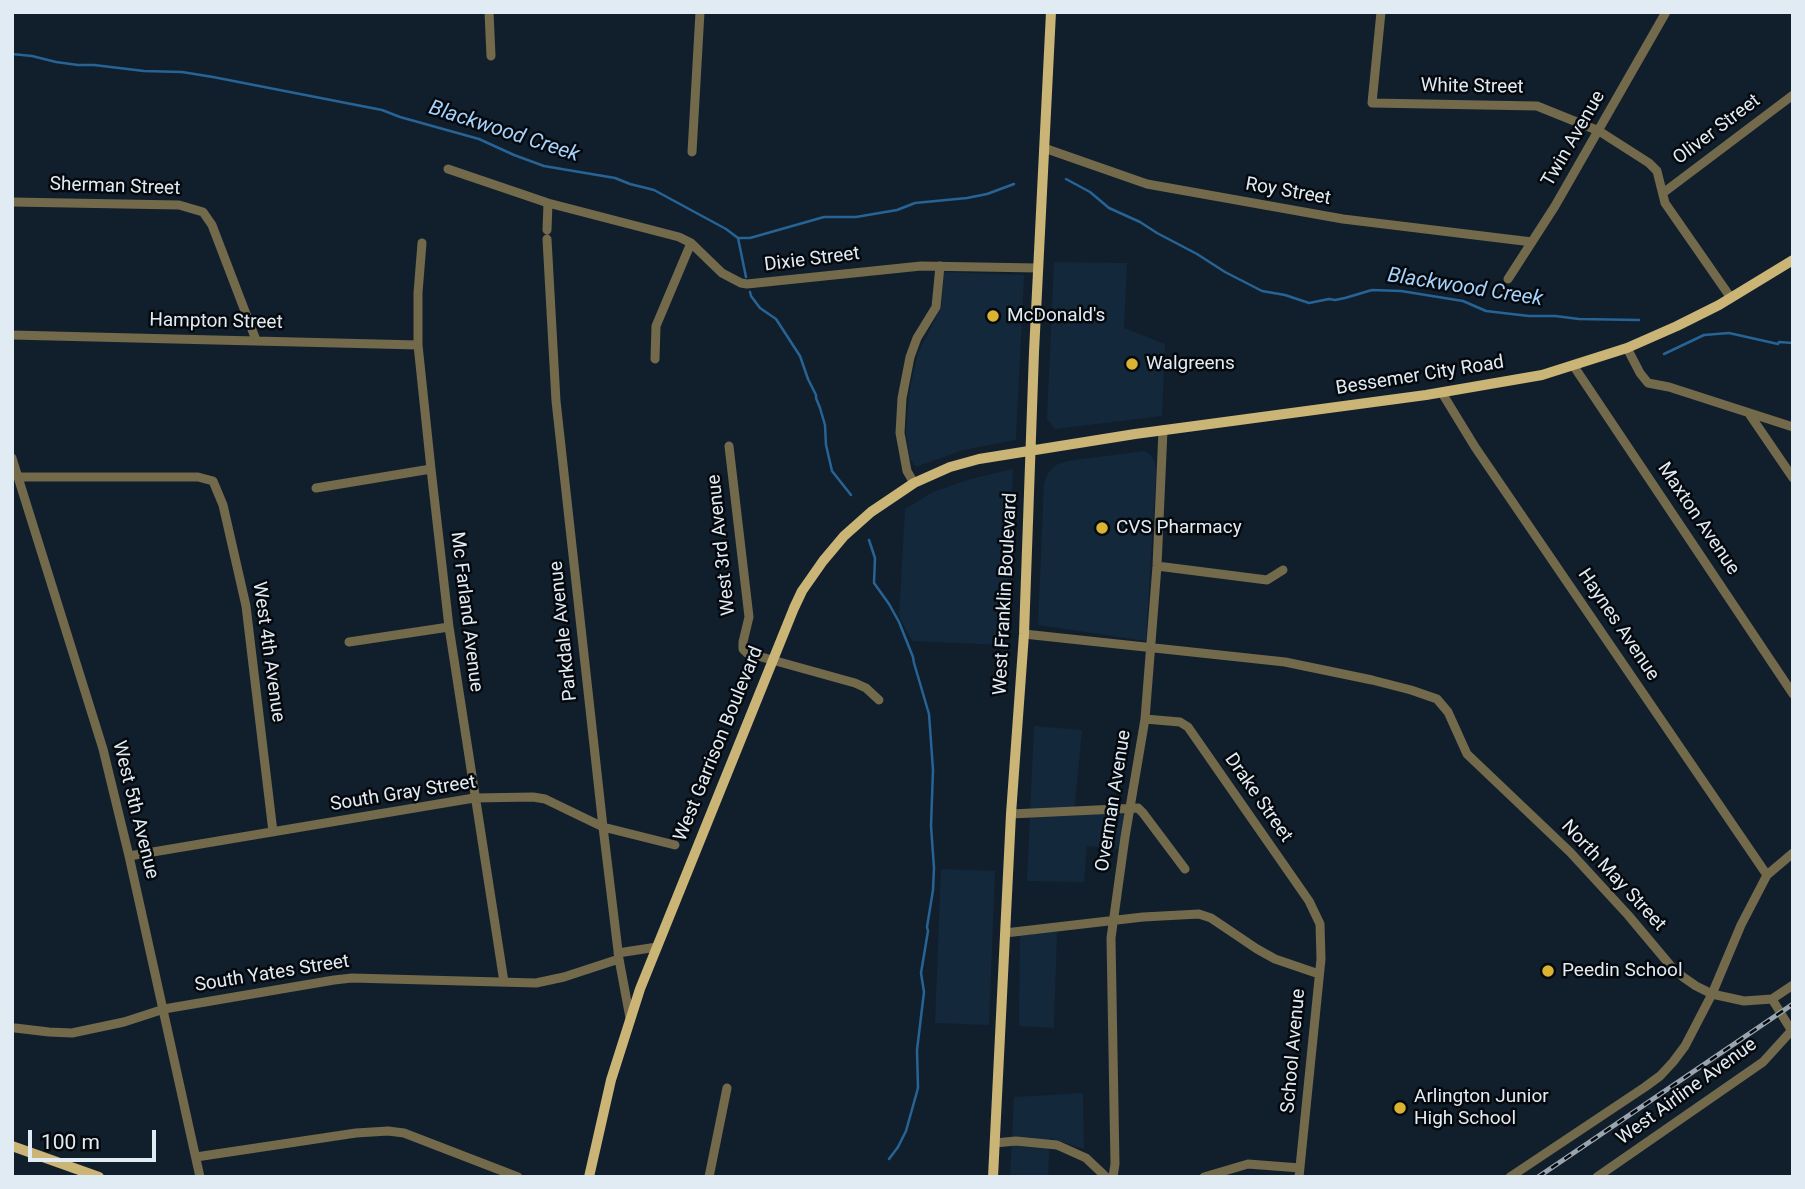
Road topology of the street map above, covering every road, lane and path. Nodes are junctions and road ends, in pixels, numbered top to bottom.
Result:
1 (489, 12) edge
2 (700, 12) edge
3 (1051, 12) edge
4 (1381, 12) edge
5 (1666, 12) edge
6 (491, 57) dead end
7 (1793, 94) edge
8 (1599, 131) junction
9 (1044, 148) junction
10 (692, 152) dead end
11 (448, 169) dead end
12 (1663, 193) junction
13 (12, 202) edge
14 (548, 203) junction
15 (1532, 242) junction
16 (422, 243) dead end
17 (691, 243) junction
18 (1793, 260) edge
19 (940, 266) junction
20 (1038, 268) junction
21 (1508, 279) dead end
22 (1731, 298) junction
23 (12, 335) edge
24 (256, 340) junction
25 (418, 345) junction
26 (1627, 348) junction
27 (655, 359) dead end
28 (1573, 365) junction
29 (1441, 393) junction
30 (1750, 415) junction
31 (1793, 428) edge
32 (1163, 430) junction
33 (729, 446) dead end
34 (1030, 451) junction
35 (12, 458) edge
36 (431, 469) junction
37 (18, 477) junction
38 (1793, 478) edge
39 (914, 483) junction
40 (316, 488) dead end
41 (1157, 566) junction
42 (1283, 570) dead end
43 (449, 626) junction
44 (1024, 635) junction
45 (349, 642) dead end
46 (1151, 648) junction
47 (773, 659) junction
48 (1793, 694) edge
49 (878, 701) dead end
50 (1145, 719) junction
51 (474, 798) junction
52 (1130, 807) junction
53 (1011, 814) junction
54 (603, 827) junction
55 (274, 831) junction
56 (675, 845) dead end
57 (1793, 853) edge
58 (129, 856) junction
59 (1185, 869) dead end
60 (1767, 875) junction
61 (1112, 920) junction
62 (1320, 928) joint
63 (1005, 933) junction
64 (657, 947) junction
65 (619, 956) junction
66 (1319, 975) junction
67 (504, 982) junction
68 (1793, 985) edge
69 (1712, 994) junction
70 (1772, 999) junction
71 (164, 1009) junction
72 (630, 1018) junction
73 (15, 1028) dead end
74 (1792, 1031) edge
75 (727, 1088) dead end
76 (995, 1143) junction
77 (12, 1146) edge
78 (196, 1157) junction
79 (1300, 1172) edge
80 (99, 1177) edge
81 (200, 1177) edge
82 (518, 1177) edge
83 (589, 1177) edge
84 (709, 1177) edge
85 (993, 1177) edge
86 (1106, 1177) edge
87 (1113, 1177) edge
88 (1204, 1177) edge
89 (1510, 1177) edge
90 (1597, 1177) edge

1 - 6 street
2 - 10 street
3 - 9 main road, West Franklin Boulevard
4 - 8 street, White Street
5 - 8 street, Twin Avenue
7 - 12 street, Oliver Street
8 - 12 street, White Street
8 - 15 street, Twin Avenue
9 - 15 street, Roy Street
9 - 20 main road, West Franklin Boulevard
11 - 14 street, Dixie Street
12 - 22 street, White Street
13 - 24 street, Sherman Street
14 - 17 street, Dixie Street
14 - 54 street, Parkdale Avenue
15 - 21 street, Twin Avenue
16 - 25 street, Mc Farland Avenue
17 - 19 street, Dixie Street
17 - 27 street
18 - 22 main road, Bessemer City Road
19 - 20 street, Dixie Street
19 - 39 street
20 - 34 main road, West Franklin Boulevard
22 - 26 main road, Bessemer City Road
23 - 24 street, Hampton Street
24 - 25 street, Hampton Street
25 - 36 street, Mc Farland Avenue
26 - 28 main road, Bessemer City Road
26 - 30 street
28 - 29 main road, Bessemer City Road
28 - 48 street, Maxton Avenue
29 - 32 main road, Bessemer City Road
29 - 60 street, Haynes Avenue
30 - 31 street
30 - 38 street
32 - 34 main road, Bessemer City Road
32 - 41 street, Overman Avenue
33 - 47 street, West 3rd Avenue
34 - 39 main road, West Garrison Boulevard
34 - 44 main road, West Franklin Boulevard
35 - 37 street, West 5th Avenue
36 - 40 street
36 - 43 street, Mc Farland Avenue
37 - 55 street, West 4th Avenue
37 - 58 street, West 5th Avenue
39 - 47 main road, West Garrison Boulevard
41 - 42 street
41 - 46 street, Overman Avenue
43 - 45 street
43 - 51 street, Mc Farland Avenue
44 - 46 street
44 - 53 main road, West Franklin Boulevard
46 - 50 street, Overman Avenue
46 - 69 street, North May Street
47 - 49 street
47 - 64 main road, West Garrison Boulevard
50 - 52 street, Overman Avenue
50 - 62 street, Drake Street
51 - 54 street, South Gray Street
51 - 55 street, South Gray Street
51 - 67 street, Mc Farland Avenue
52 - 53 street
52 - 59 street
52 - 61 street, Overman Avenue
53 - 63 main road, West Franklin Boulevard
54 - 56 street, South Gray Street
54 - 65 street, Parkdale Avenue
55 - 58 street, South Gray Street
57 - 60 street
58 - 71 street, West 5th Avenue
60 - 69 street
61 - 63 street
61 - 66 street
61 - 87 street, Overman Avenue
62 - 66 street, School Avenue
63 - 76 main road, West Franklin Boulevard
64 - 65 street, South Yates Street
64 - 72 main road, West Garrison Boulevard
65 - 67 street, South Yates Street
65 - 72 street, Parkdale Avenue
66 - 79 street, School Avenue
67 - 71 street, South Yates Street
68 - 70 street
69 - 70 street, North May Street
69 - 89 street
70 - 74 street
71 - 73 street, South Yates Street
71 - 78 street, West 5th Avenue
72 - 83 main road, West Garrison Boulevard
74 - 90 street, West Airline Avenue
75 - 84 street
76 - 85 main road, West Franklin Boulevard
76 - 86 street
77 - 80 main road
78 - 81 street, West 5th Avenue
78 - 82 street
79 - 88 street

